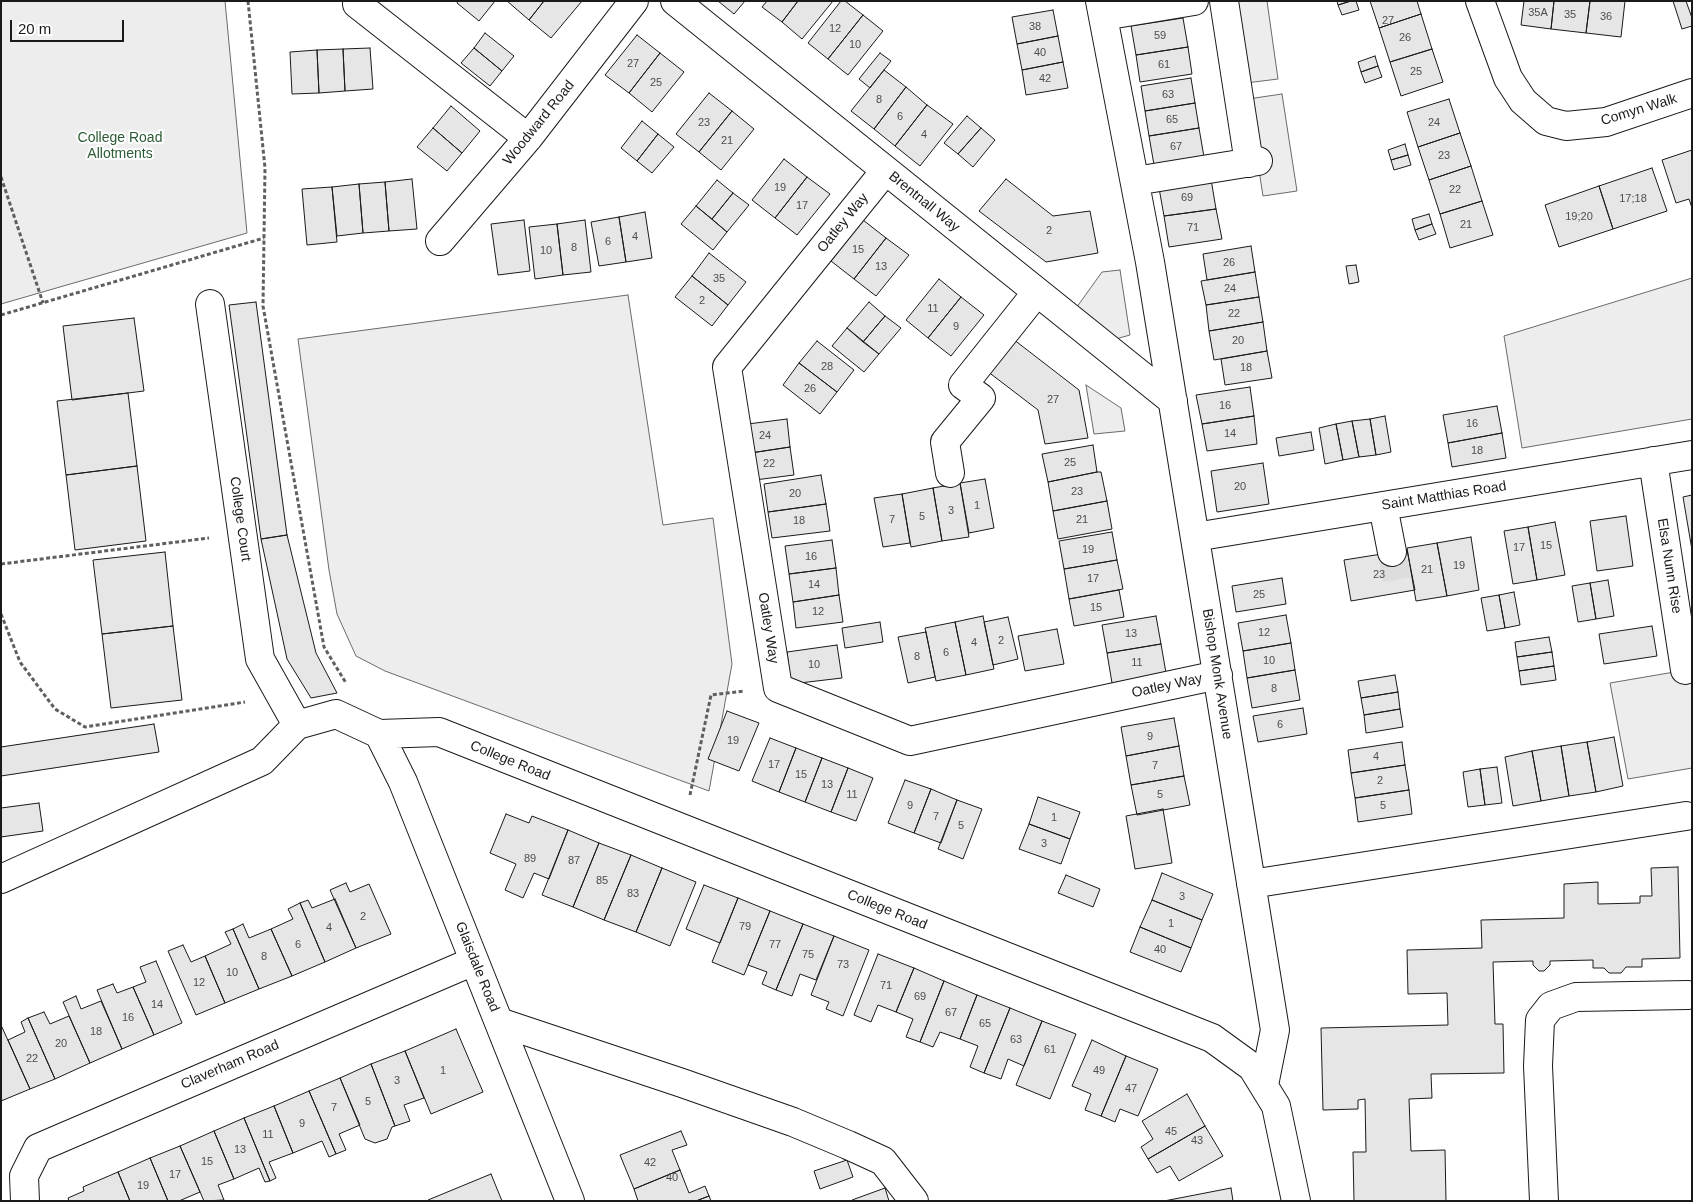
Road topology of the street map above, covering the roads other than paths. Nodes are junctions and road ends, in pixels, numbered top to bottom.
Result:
1 (634, 1) edge
2 (675, 1) edge
3 (1194, 1) edge
4 (1224, 1) edge
5 (1480, 1) edge
6 (357, 4) dead end
7 (1102, 9) edge
8 (1692, 94) edge
9 (528, 138) junction
10 (885, 171) junction
11 (1135, 181) junction
12 (440, 241) dead end
13 (1037, 292) junction
14 (210, 304) dead end
15 (1173, 401) junction
16 (1692, 455) edge
17 (1653, 461) junction
18 (950, 473) dead end
19 (1383, 506) junction
20 (1195, 537) junction
21 (1392, 552) tunnel mouth
22 (1685, 670) dead end
23 (1218, 675) junction
24 (297, 725) junction
25 (379, 734) junction
26 (1686, 816) dead end
27 (1, 879) edge
28 (1251, 884) junction
29 (474, 961) junction
30 (1688, 995) dead end
31 (499, 1022) junction
32 (1264, 1085) junction
33 (25, 1201) edge
34 (570, 1201) edge
35 (914, 1201) edge
36 (1296, 1201) edge
37 (1544, 1201) edge

1 - 9 street, Woodward Road
2 - 10 street, Brentnall Way
3 - 7 street
4 - 11 street
5 - 8 street, Comyn Walk
6 - 9 street
7 - 11 street
9 - 12 street, Woodward Road
10 - 13 street, Brentnall Way
10 - 23 street, Oatley Way
11 - 15 street, Bishop Monk Avenue
13 - 15 street, Brentnall Way
13 - 18 street
14 - 24 street, College Court
15 - 20 street, Bishop Monk Avenue
16 - 17 street, Saint Matthias Road
17 - 19 street, Saint Matthias Road
17 - 22 street, Elsa Nunn Rise
19 - 20 street, Saint Matthias Road
19 - 21 street
20 - 23 street, Bishop Monk Avenue
23 - 28 street, Bishop Monk Avenue
24 - 25 street
24 - 27 street
25 - 29 street, Glaisdale Road
25 - 32 street, College Road
26 - 28 street
28 - 32 street, Bishop Monk Avenue
29 - 31 street, Glaisdale Road
29 - 33 street, Claverham Road
30 - 37 street
31 - 34 street, Glaisdale Road
31 - 35 street
32 - 36 street, College Road

